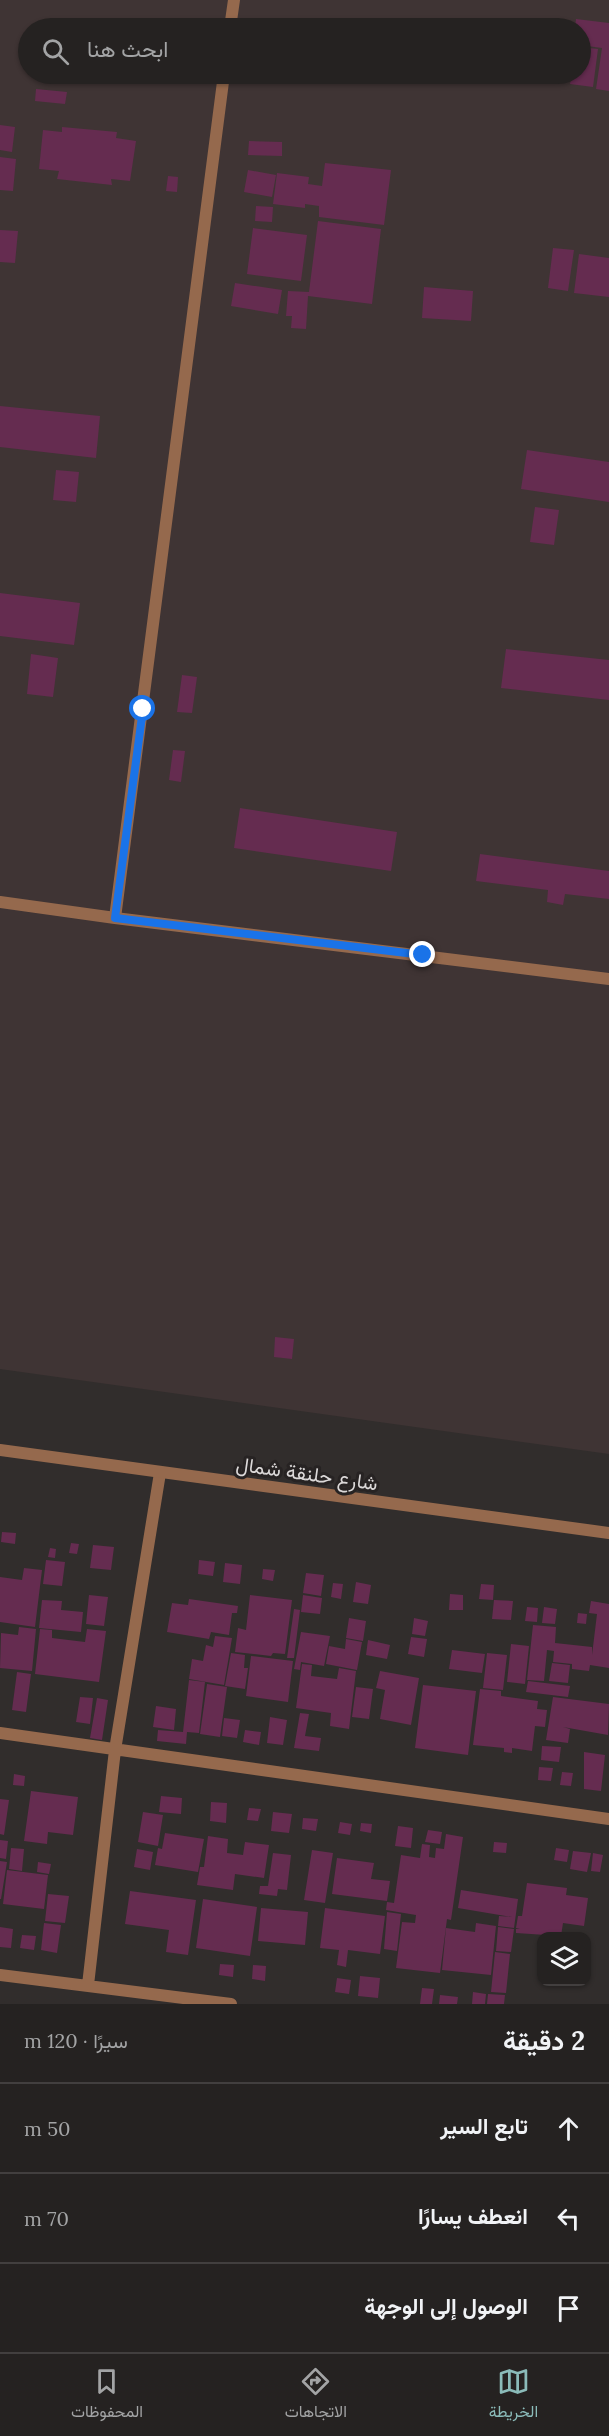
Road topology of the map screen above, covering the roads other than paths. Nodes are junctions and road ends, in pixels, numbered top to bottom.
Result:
1 (234, 0) edge
2 (231, 18) edge
3 (223, 84) edge
4 (0, 902) edge
5 (115, 918) junction
6 (609, 979) edge
7 (0, 1450) edge
8 (160, 1473) junction
9 (609, 1533) edge
10 (0, 1733) edge
11 (115, 1750) junction
12 (609, 1819) edge
13 (0, 1975) edge
14 (88, 1985) junction
15 (231, 2004) edge

1 - 2 street
3 - 5 street
4 - 5 street
5 - 6 street
7 - 8 street, شارع حلنقة شمال
8 - 9 street, شارع حلنقة شمال
8 - 11 street
10 - 11 street
11 - 12 street
11 - 14 street
13 - 14 street
14 - 15 street

